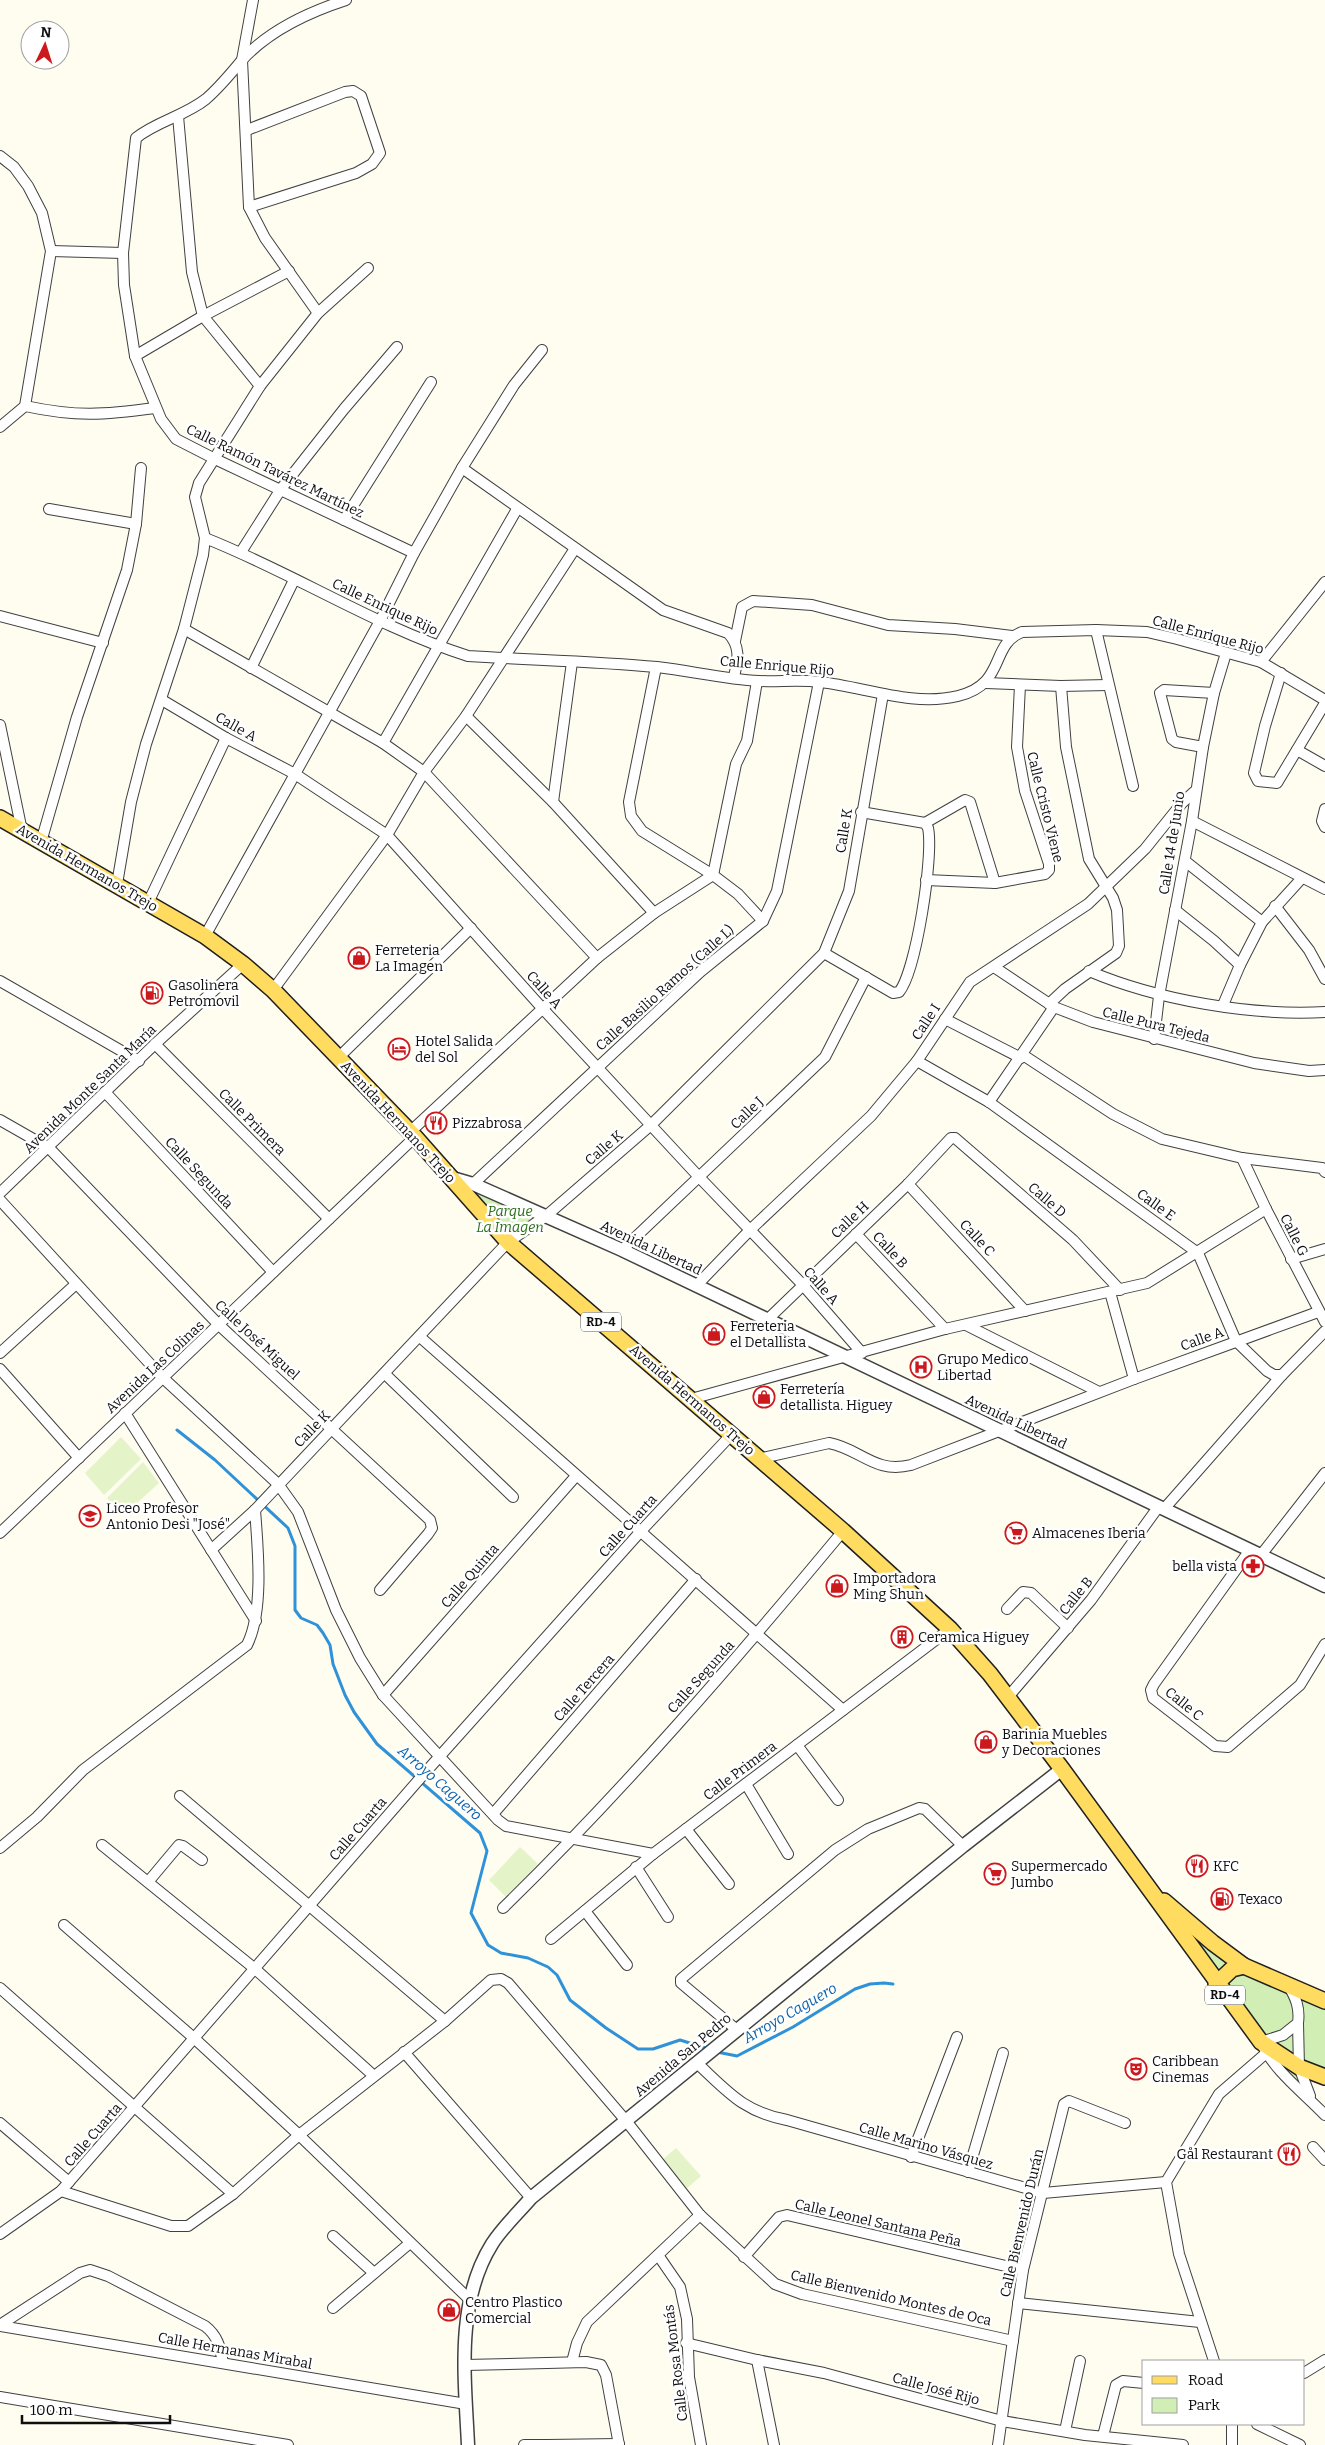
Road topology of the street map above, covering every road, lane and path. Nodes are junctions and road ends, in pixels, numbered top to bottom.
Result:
1 (253, 0) edge
2 (346, 0) edge
3 (242, 60) junction
4 (178, 116) junction
5 (247, 130) junction
6 (0, 156) edge
7 (250, 207) junction
8 (51, 251) junction
9 (123, 254) junction
10 (368, 268) dead end
11 (289, 272) junction
12 (318, 313) junction
13 (203, 316) junction
14 (397, 347) dead end
15 (542, 350) dead end
16 (135, 356) junction
17 (432, 382) dead end
18 (260, 386) junction
19 (25, 406) junction
20 (155, 408) junction
21 (0, 427) edge
22 (214, 459) junction
23 (141, 468) dead end
24 (462, 468) junction
25 (281, 490) junction
26 (49, 508) dead end
27 (517, 509) junction
28 (344, 520) junction
29 (136, 524) junction
30 (205, 538) junction
31 (574, 550) junction
32 (241, 552) junction
33 (414, 553) junction
34 (294, 580) junction
35 (1323, 587) edge
36 (0, 616) edge
37 (380, 621) junction
38 (184, 629) junction
39 (1096, 630) junction
40 (1012, 636) junction
41 (735, 641) junction
42 (103, 643) junction
43 (439, 647) junction
44 (1226, 653) junction
45 (504, 658) junction
46 (572, 662) junction
47 (1261, 662) junction
48 (656, 667) junction
49 (251, 668) junction
50 (1281, 673) junction
51 (734, 677) junction
52 (757, 681) junction
53 (819, 682) junction
54 (986, 683) junction
55 (1020, 685) junction
56 (1108, 685) junction
57 (1061, 686) junction
58 (1214, 693) junction
59 (883, 694) junction
60 (162, 700) junction
61 (1325, 701) edge
62 (328, 712) junction
63 (466, 716) junction
64 (0, 725) edge
65 (226, 738) junction
66 (383, 743) junction
67 (1203, 747) junction
68 (1297, 750) junction
69 (1325, 766) edge
70 (424, 772) junction
71 (296, 774) junction
72 (1132, 786) dead end
73 (1194, 792) junction
74 (553, 802) junction
75 (1325, 809) edge
76 (861, 812) junction
77 (0, 818) edge
78 (1192, 821) junction
79 (925, 824) junction
80 (1325, 827) edge
81 (22, 831) junction
82 (387, 834) junction
83 (41, 842) junction
84 (1184, 861) junction
85 (713, 875) junction
86 (1302, 878) junction
87 (926, 880) junction
88 (995, 883) junction
89 (117, 884) junction
90 (1106, 888) junction
91 (1325, 889) edge
92 (148, 903) junction
93 (1275, 906) junction
94 (1175, 910) junction
95 (654, 913) junction
96 (763, 921) junction
97 (1262, 922) junction
98 (471, 928) junction
99 (205, 936) junction
100 (824, 953) junction
101 (596, 958) junction
102 (243, 964) junction
103 (1240, 966) junction
104 (994, 967) junction
105 (1089, 971) junction
106 (866, 977) junction
107 (1325, 979) edge
108 (0, 981) edge
109 (273, 990) junction
110 (1159, 996) junction
111 (1223, 1005) junction
112 (1052, 1006) junction
113 (543, 1009) junction
114 (1325, 1012) edge
115 (945, 1019) junction
116 (1154, 1039) junction
117 (154, 1044) junction
118 (1022, 1056) junction
119 (338, 1058) junction
120 (139, 1061) junction
121 (917, 1062) junction
122 (598, 1068) junction
123 (1325, 1070) edge
124 (105, 1092) junction
125 (989, 1102) junction
126 (0, 1120) edge
127 (652, 1125) junction
128 (412, 1135) junction
129 (950, 1138) joint
130 (49, 1148) junction
131 (1242, 1158) junction
132 (1324, 1169) edge
133 (448, 1176) junction
134 (699, 1178) junction
135 (473, 1184) junction
136 (908, 1184) junction
137 (0, 1193) edge
138 (0, 1200) edge
139 (1266, 1210) junction
140 (546, 1216) junction
141 (329, 1219) junction
142 (750, 1230) junction
143 (856, 1234) junction
144 (508, 1242) junction
145 (1325, 1249) edge
146 (622, 1250) junction
147 (1198, 1253) junction
148 (1291, 1259) junction
149 (273, 1272) junction
150 (76, 1284) junction
151 (802, 1284) junction
152 (696, 1286) junction
153 (1115, 1291) junction
154 (1025, 1311) junction
155 (1318, 1312) junction
156 (766, 1321) junction
157 (1325, 1322) edge
158 (966, 1325) junction
159 (219, 1326) junction
160 (945, 1329) junction
161 (1325, 1331) edge
162 (420, 1337) junction
163 (1236, 1341) junction
164 (0, 1353) edge
165 (862, 1353) junction
166 (845, 1358) junction
167 (0, 1370) edge
168 (385, 1374) junction
169 (1282, 1375) junction
170 (162, 1377) junction
171 (1134, 1379) junction
172 (1099, 1392) junction
173 (691, 1399) junction
174 (126, 1413) junction
175 (332, 1428) junction
176 (1001, 1430) junction
177 (732, 1434) junction
178 (80, 1458) junction
179 (758, 1458) junction
180 (1325, 1473) edge
181 (576, 1476) junction
182 (278, 1484) junction
183 (513, 1497) dead end
184 (256, 1508) junction
185 (1162, 1508) junction
186 (641, 1531) junction
187 (843, 1531) junction
188 (0, 1533) edge
189 (211, 1550) junction
190 (1255, 1552) junction
191 (696, 1579) junction
192 (1325, 1586) edge
193 (380, 1590) dead end
194 (1007, 1609) dead end
195 (256, 1622) junction
196 (1068, 1628) junction
197 (950, 1629) junction
198 (757, 1634) junction
199 (1325, 1644) edge
200 (384, 1694) junction
201 (1008, 1697) junction
202 (843, 1710) junction
203 (797, 1745) junction
204 (441, 1756) junction
205 (1062, 1769) junction
206 (746, 1784) junction
207 (180, 1796) dead end
208 (838, 1800) dead end
209 (493, 1814) junction
210 (686, 1830) junction
211 (575, 1837) junction
212 (102, 1845) dead end
213 (963, 1846) junction
214 (0, 1848) edge
215 (653, 1854) junction
216 (788, 1854) dead end
217 (202, 1860) dead end
218 (636, 1867) junction
219 (148, 1882) junction
220 (729, 1884) dead end
221 (1148, 1887) junction
222 (309, 1906) junction
223 (503, 1908) dead end
224 (584, 1911) junction
225 (668, 1917) dead end
226 (64, 1925) dead end
227 (551, 1939) dead end
228 (627, 1965) dead end
229 (1244, 1966) junction
230 (254, 1968) junction
231 (1216, 1984) junction
232 (1288, 1984) junction
233 (0, 1988) edge
234 (1325, 2001) edge
235 (445, 2021) junction
236 (1298, 2023) junction
237 (737, 2030) junction
238 (957, 2037) dead end
239 (195, 2039) junction
240 (1266, 2049) junction
241 (404, 2052) junction
242 (1003, 2054) dead end
243 (703, 2060) junction
244 (1298, 2067) junction
245 (374, 2076) junction
246 (1325, 2077) edge
247 (1317, 2107) junction
248 (134, 2108) junction
249 (1325, 2115) edge
250 (627, 2122) junction
251 (0, 2123) edge
252 (1125, 2123) dead end
253 (299, 2136) junction
254 (1312, 2147) dead end
255 (911, 2157) junction
256 (1325, 2160) edge
257 (968, 2172) junction
258 (70, 2182) junction
259 (1166, 2182) junction
260 (61, 2191) junction
261 (1044, 2193) junction
262 (233, 2194) junction
263 (531, 2198) junction
264 (700, 2215) junction
265 (2, 2230) edge
266 (333, 2236) dead end
267 (410, 2243) junction
268 (658, 2255) junction
269 (744, 2256) junction
270 (1023, 2270) junction
271 (374, 2273) junction
272 (470, 2300) junction
273 (1018, 2303) junction
274 (334, 2308) dead end
275 (1200, 2322) junction
276 (0, 2326) edge
277 (1013, 2341) junction
278 (686, 2343) junction
279 (756, 2360) junction
280 (1214, 2360) edge
281 (1325, 2360) edge
282 (1080, 2361) dead end
283 (572, 2362) junction
284 (223, 2363) junction
285 (464, 2365) junction
286 (1305, 2372) edge
287 (1142, 2383) edge
288 (0, 2398) edge
289 (466, 2404) junction
290 (1002, 2421) junction
291 (1232, 2425) edge
292 (1259, 2425) edge
293 (1065, 2431) junction
294 (1103, 2436) junction
295 (619, 2444) edge
296 (288, 2445) edge
297 (468, 2445) edge
298 (524, 2445) edge
299 (547, 2445) edge
300 (700, 2445) edge
301 (774, 2445) edge
302 (998, 2445) edge
303 (1183, 2445) edge
304 (1232, 2445) edge
305 (1300, 2445) edge

1 - 3 street
2 - 3 street, Calle Ramón Tavárez Martínez
3 - 4 street, Calle Ramón Tavárez Martínez
3 - 5 street
4 - 9 street, Calle Ramón Tavárez Martínez
4 - 13 street
5 - 7 street
5 - 7 street
6 - 8 street
7 - 11 street
8 - 9 street
8 - 19 street
9 - 16 street, Calle Ramón Tavárez Martínez
10 - 12 street
11 - 12 street
11 - 13 street
12 - 18 street
13 - 16 street
13 - 18 street
14 - 25 street
15 - 24 street
16 - 20 street, Calle Ramón Tavárez Martínez
17 - 28 street
18 - 22 street
19 - 20 street
19 - 21 street
20 - 22 street, Calle Ramón Tavárez Martínez
22 - 25 street, Calle Ramón Tavárez Martínez
22 - 30 street
23 - 29 street
24 - 27 street
24 - 33 street
25 - 28 street, Calle Ramón Tavárez Martínez
25 - 32 street
26 - 29 street
27 - 31 street
27 - 43 street
28 - 33 street, Calle Ramón Tavárez Martínez
29 - 42 street
30 - 32 street, Calle Enrique Rijo
30 - 38 street
31 - 41 street
31 - 45 street
32 - 34 street, Calle Enrique Rijo
33 - 37 street
34 - 37 street, Calle Enrique Rijo
34 - 49 street
35 - 47 street
36 - 42 street
37 - 43 street, Calle Enrique Rijo
37 - 62 street
38 - 49 street
38 - 60 street
39 - 40 street, Calle Enrique Rijo
39 - 44 street, Calle Enrique Rijo
39 - 56 street
40 - 41 street, Calle Enrique Rijo
40 - 54 street
41 - 51 street
42 - 83 street
43 - 45 street, Calle Enrique Rijo
43 - 66 street
44 - 47 street, Calle Enrique Rijo
44 - 58 street, Calle 14 de Junio
45 - 46 street, Calle Enrique Rijo
45 - 63 street
46 - 48 street, Calle Enrique Rijo
46 - 74 street
47 - 50 street, Calle Enrique Rijo
48 - 51 street, Calle Enrique Rijo
48 - 85 street
49 - 62 street
50 - 61 street, Calle Enrique Rijo
50 - 68 street
51 - 52 street, Calle Enrique Rijo
52 - 53 street, Calle Enrique Rijo
52 - 85 street
53 - 59 street, Calle Enrique Rijo
53 - 96 street, Calle Basilio Ramos (Calle L)
54 - 55 street
54 - 59 street, Calle Enrique Rijo
55 - 57 street
55 - 88 street, Calle Cristo Viene
56 - 57 street
56 - 72 street
57 - 90 street
58 - 67 street, Calle 14 de Junio
58 - 67 street
59 - 76 street, Calle K
60 - 65 street, Calle A
60 - 89 street
61 - 68 street
62 - 66 street
62 - 71 street
63 - 70 street
63 - 74 street
64 - 81 street
65 - 71 street, Calle A
65 - 92 street
66 - 70 street
67 - 73 street, Calle 14 de Junio
68 - 69 street
70 - 82 street
70 - 101 street
71 - 82 street, Calle A
71 - 99 street
73 - 78 street, Calle 14 de Junio
73 - 90 street, Calle I
74 - 95 street
75 - 80 street
76 - 79 street
76 - 100 street, Calle K
77 - 81 main road, Avenida Hermanos Trejo / RD-4
78 - 84 street, Calle 14 de Junio
78 - 86 street
79 - 87 street
79 - 88 street
81 - 83 main road, Avenida Hermanos Trejo / RD-4
82 - 98 street, Calle A
82 - 109 street
83 - 89 main road, Avenida Hermanos Trejo / RD-4
84 - 94 street, Calle 14 de Junio
84 - 97 street
85 - 95 street, Avenida Las Colinas
85 - 96 street
86 - 91 street
86 - 93 street
87 - 88 street, Calle Cristo Viene
87 - 106 street
89 - 92 main road, Avenida Hermanos Trejo / RD-4
90 - 104 street, Calle I
90 - 105 street
92 - 99 main road, Avenida Hermanos Trejo / RD-4
93 - 97 street
93 - 107 street
94 - 103 street
94 - 110 street, Calle 14 de Junio
95 - 101 street, Avenida Las Colinas
96 - 122 street, Calle Basilio Ramos (Calle L)
97 - 103 street
98 - 113 street, Calle A
98 - 119 street
99 - 102 main road, Avenida Hermanos Trejo / RD-4
100 - 106 street
100 - 127 street, Calle K
101 - 113 street, Avenida Las Colinas
102 - 109 main road, Avenida Hermanos Trejo / RD-4
102 - 117 street, Avenida Monte Santa María
103 - 111 street
104 - 112 street, Calle Pura Tejeda
104 - 115 street, Calle I
105 - 110 street
105 - 112 street
106 - 134 street, Calle J
108 - 120 street
109 - 119 main road, Avenida Hermanos Trejo / RD-4
110 - 111 street
110 - 116 street, Calle 14 de Junio
111 - 114 street
112 - 116 street, Calle Pura Tejeda
112 - 118 street
113 - 122 street, Calle A
113 - 128 street, Avenida Las Colinas
115 - 118 street
115 - 121 street, Calle I
116 - 123 street, Calle Pura Tejeda
117 - 120 street, Avenida Monte Santa María
117 - 141 street, Calle Primera
118 - 125 street
118 - 131 street
119 - 128 main road, Avenida Hermanos Trejo / RD-4
120 - 124 street, Avenida Monte Santa María
121 - 125 street, Calle E
121 - 142 street, Calle I
122 - 127 street, Calle A
122 - 135 street, Calle Basilio Ramos (Calle L)
124 - 130 street, Avenida Monte Santa María
124 - 149 street, Calle Segunda
125 - 147 street, Calle E
126 - 130 street, Calle José Miguel
127 - 134 street, Calle A
127 - 140 street, Calle K
128 - 133 main road, Avenida Hermanos Trejo / RD-4
128 - 141 street, Avenida Las Colinas
129 - 136 street, Calle H
129 - 153 street, Calle D
130 - 137 street, Avenida Monte Santa María
130 - 159 street, Calle José Miguel
131 - 132 street
131 - 139 street, Calle G
133 - 135 street, Avenida Libertad
133 - 144 main road, Avenida Hermanos Trejo / RD-4
134 - 142 street, Calle A
134 - 146 street, Calle J
135 - 140 street, Avenida Libertad
136 - 143 street, Calle H
136 - 154 street, Calle C
138 - 150 street
139 - 147 street
139 - 148 street, Calle G
140 - 144 street, Calle K
140 - 146 street, Avenida Libertad
141 - 149 street, Avenida Las Colinas
142 - 151 street, Calle A
142 - 152 street, Calle I
143 - 151 street, Calle H
143 - 160 street, Calle B
144 - 162 street, Calle K
144 - 173 main road, Avenida Hermanos Trejo / RD-4
145 - 148 street
146 - 152 street, Avenida Libertad
147 - 153 street
147 - 163 street
148 - 155 street, Calle G
149 - 159 street, Avenida Las Colinas
150 - 164 street
150 - 170 street
151 - 156 street, Calle H
151 - 165 street, Calle A
152 - 156 street, Avenida Libertad
153 - 154 street
153 - 171 street
154 - 158 street
155 - 157 street, Calle G
155 - 163 street, Calle A
156 - 166 street, Avenida Libertad
158 - 160 street
158 - 172 street
159 - 170 street, Avenida Las Colinas
159 - 175 street, Calle José Miguel
160 - 165 street
161 - 169 street
162 - 168 street, Calle K
162 - 181 street
163 - 169 street
163 - 171 street, Calle A
165 - 166 street
166 - 173 street
166 - 176 street, Avenida Libertad
167 - 178 street
168 - 175 street, Calle K
168 - 183 street
169 - 185 street, Calle B
170 - 174 street, Avenida Las Colinas
170 - 182 street
171 - 172 street, Calle A
172 - 176 street, Calle A
173 - 177 main road, Avenida Hermanos Trejo / RD-4
174 - 178 street, Avenida Las Colinas
174 - 189 street
175 - 182 street, Calle K
175 - 193 street, Calle José Miguel
176 - 179 street, Calle A
176 - 185 street, Avenida Libertad
177 - 179 main road, Avenida Hermanos Trejo / RD-4
177 - 186 street, Calle Cuarta
178 - 188 street, Avenida Las Colinas
179 - 187 main road, Avenida Hermanos Trejo / RD-4
180 - 190 street, Calle C
181 - 186 street
181 - 200 street, Calle Quinta
182 - 184 street, Calle K
182 - 200 street
184 - 189 street, Calle K
184 - 195 street
185 - 190 street, Avenida Libertad
185 - 196 street, Calle B
186 - 191 street
186 - 204 street, Calle Cuarta
187 - 197 main road, Avenida Hermanos Trejo / RD-4
187 - 198 street, Calle Segunda
189 - 195 street
190 - 192 street, Avenida Libertad
190 - 199 street, Calle C
191 - 198 street
191 - 209 street, Calle Tercera
194 - 196 street
195 - 214 street
196 - 201 street, Calle B
197 - 201 main road, Avenida Hermanos Trejo / RD-4
197 - 202 street, Calle Primera
198 - 202 street
198 - 211 street, Calle Segunda
200 - 204 street
201 - 205 main road, Avenida Hermanos Trejo / RD-4
202 - 203 street, Calle Primera
203 - 206 street, Calle Primera
203 - 208 street
204 - 209 street
204 - 222 street, Calle Cuarta
205 - 213 street, Avenida San Pedro
205 - 221 main road, Avenida Hermanos Trejo / RD-4
206 - 210 street, Calle Primera
206 - 216 street
207 - 222 street
209 - 211 street
210 - 215 street, Calle Primera
210 - 220 street
211 - 215 street
211 - 223 street
212 - 219 street
213 - 237 street, Avenida San Pedro
213 - 237 street
215 - 218 street, Calle Primera
217 - 219 street
218 - 224 street, Calle Primera
218 - 225 street
219 - 230 street
221 - 229 main road, Avenida Hermanos Trejo / RD-4
221 - 231 main road, Avenida Hermanos Trejo / RD-4
222 - 230 street, Calle Cuarta
222 - 235 street
224 - 227 street, Calle Primera
224 - 228 street
226 - 239 street
229 - 231 main road
229 - 232 main road, Avenida Hermanos Trejo / RD-4
230 - 239 street, Calle Cuarta
230 - 245 street
231 - 240 main road, Avenida Hermanos Trejo / RD-4
232 - 234 main road, Avenida Hermanos Trejo / RD-4
232 - 236 street
233 - 248 street
235 - 241 street
235 - 250 street, Calle Bienvenido Montes de Oca
236 - 240 street
236 - 244 street
237 - 243 street, Avenida San Pedro
238 - 255 street
239 - 248 street, Calle Cuarta
239 - 253 street
240 - 244 main road, Avenida Hermanos Trejo / RD-4
240 - 247 street
240 - 259 street
241 - 245 street
241 - 263 street
242 - 257 street
243 - 250 street, Avenida San Pedro
243 - 255 street, Calle Marino Vásquez
244 - 246 main road, Avenida Hermanos Trejo / RD-4
244 - 247 street
245 - 253 street
247 - 249 street
248 - 258 street, Calle Cuarta
248 - 262 street
250 - 263 street, Avenida San Pedro
250 - 264 street, Calle Bienvenido Montes de Oca
251 - 258 street
252 - 261 street, Calle Bienvenido Durán
253 - 262 street
253 - 267 street
254 - 256 street
255 - 257 street, Calle Marino Vásquez
257 - 261 street, Calle Marino Vásquez
258 - 260 street, Calle Cuarta
259 - 261 street, Calle Marino Vásquez
259 - 275 street
260 - 262 street
260 - 265 street, Calle Cuarta
261 - 270 street, Calle Bienvenido Durán
263 - 272 street, Avenida San Pedro
264 - 268 street
264 - 269 street, Calle Bienvenido Montes de Oca
266 - 271 street
267 - 271 street
267 - 272 street
268 - 278 street, Calle Rosa Montás
268 - 283 street
269 - 270 street, Calle Leonel Santana Peña
269 - 277 street, Calle Bienvenido Montes de Oca
270 - 273 street, Calle Bienvenido Durán
271 - 274 street
272 - 285 street, Avenida San Pedro
273 - 275 street
273 - 277 street, Calle Bienvenido Durán
275 - 280 street
276 - 284 street, Calle Hermanas Mirabal
276 - 284 street
277 - 290 street, Calle Bienvenido Durán
278 - 279 street, Calle José Rijo
278 - 300 street, Calle Rosa Montás
279 - 290 street, Calle José Rijo
279 - 301 street
281 - 286 street
282 - 293 street
283 - 285 street
283 - 295 street
284 - 289 street, Calle Hermanas Mirabal
285 - 289 street, Avenida San Pedro
287 - 294 street
288 - 296 street
289 - 297 street, Avenida San Pedro
290 - 293 street, Calle José Rijo
290 - 302 street, Calle Bienvenido Durán
291 - 304 street
292 - 305 street
293 - 294 street, Calle José Rijo
294 - 303 street, Calle José Rijo
295 - 299 street
298 - 299 street

